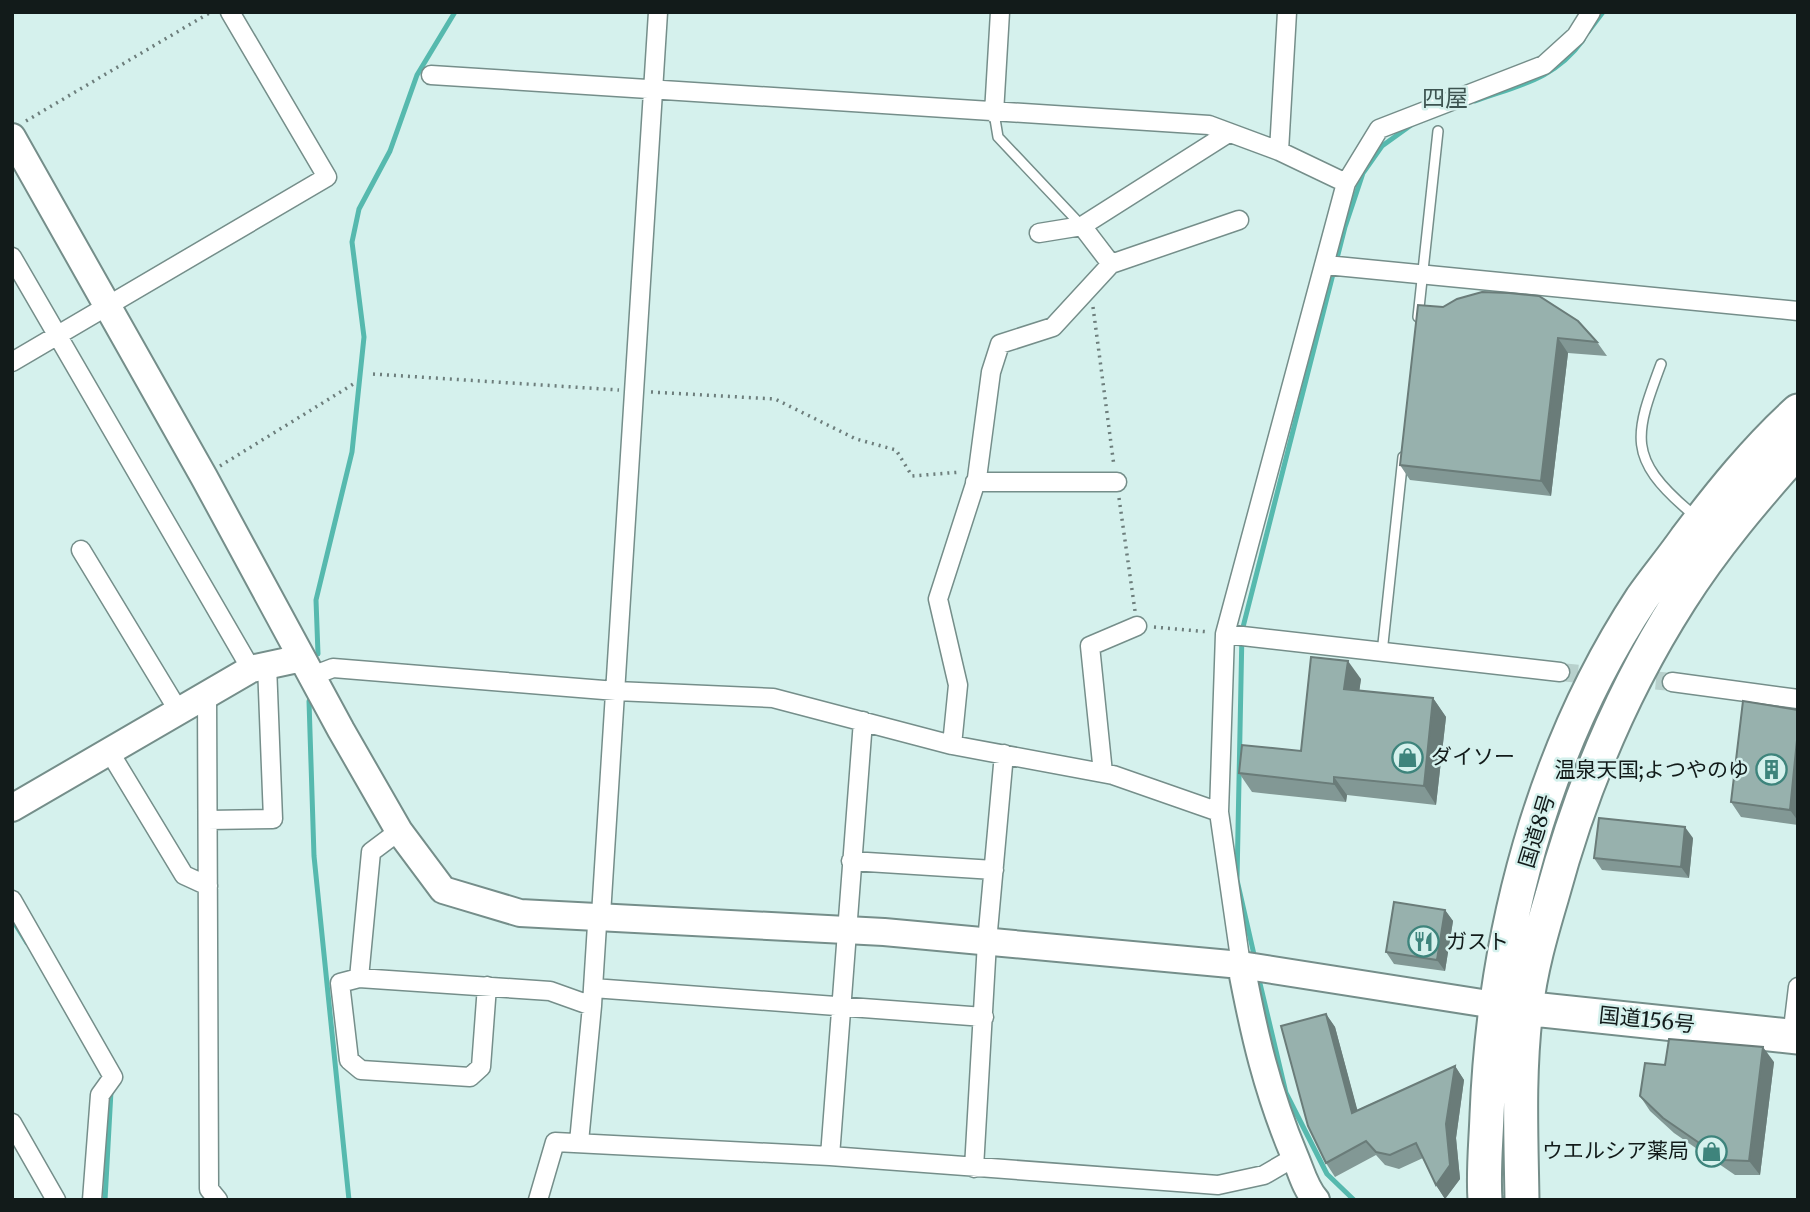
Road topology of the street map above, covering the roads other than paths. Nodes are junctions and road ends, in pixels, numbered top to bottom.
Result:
1 (230, 12) edge
2 (658, 12) edge
3 (1000, 12) edge
4 (1287, 12) edge
5 (1591, 12) edge
6 (431, 75) dead end
7 (653, 88) junction
8 (994, 113) junction
9 (18, 130) edge
10 (1438, 131) dead end
11 (1227, 134) junction
12 (1279, 150) junction
13 (1346, 184) junction
14 (1239, 220) dead end
15 (1082, 226) junction
16 (1039, 233) dead end
17 (12, 257) edge
18 (1111, 264) junction
19 (1326, 265) junction
20 (1423, 274) junction
21 (110, 307) junction
22 (1798, 311) edge
23 (1417, 328) edge
24 (57, 336) junction
25 (12, 362) edge
26 (1661, 364) dead end
27 (1798, 389) edge
28 (1798, 411) edge
29 (1404, 450) edge
30 (1798, 450) edge
31 (976, 477) junction
32 (1117, 482) dead end
33 (1689, 511) junction
34 (81, 550) dead end
35 (1642, 599) junction
36 (1137, 626) dead end
37 (1225, 634) junction
38 (1382, 653) junction
39 (259, 667) junction
40 (307, 667) junction
41 (1560, 672) tunnel mouth
42 (1672, 682) tunnel mouth
43 (616, 691) junction
44 (208, 693) junction
45 (1798, 699) edge
46 (178, 710) junction
47 (863, 721) junction
48 (953, 745) junction
49 (109, 751) junction
50 (1004, 754) junction
51 (1103, 774) junction
52 (12, 808) edge
53 (1219, 812) junction
54 (208, 820) junction
55 (399, 831) junction
56 (851, 861) junction
57 (994, 870) junction
58 (208, 886) junction
59 (12, 900) edge
60 (601, 915) junction
61 (845, 930) junction
62 (987, 942) junction
63 (1251, 966) junction
64 (359, 978) junction
65 (487, 986) junction
66 (1798, 987) edge
67 (592, 997) junction
68 (841, 1006) junction
69 (1511, 1006) junction
70 (984, 1017) junction
71 (1795, 1037) edge
72 (12, 1123) edge
73 (579, 1142) junction
74 (830, 1156) junction
75 (1295, 1157) junction
76 (974, 1168) junction
77 (56, 1200) edge
78 (92, 1200) edge
79 (218, 1200) edge
80 (538, 1200) edge
81 (1316, 1200) edge
82 (1485, 1200) edge
83 (1522, 1200) edge

1 - 21 street
2 - 7 street
3 - 8 street
4 - 12 street
5 - 13 street
6 - 7 street
7 - 8 street
7 - 43 street
8 - 11 street
8 - 15 lane
9 - 21 street
10 - 20 lane
11 - 12 street
11 - 15 street
12 - 13 street
13 - 19 street
14 - 18 street
15 - 16 street
15 - 18 street
17 - 24 street
18 - 31 street
19 - 20 street
19 - 37 street
20 - 22 street
20 - 23 lane
21 - 24 street
21 - 40 street
24 - 25 street
24 - 39 street
26 - 33 lane
27 - 33 highway
28 - 35 highway, 国道8号
29 - 38 lane
30 - 69 highway, 国道8号
31 - 32 street
31 - 48 street
33 - 35 highway
34 - 46 street
35 - 69 highway, 国道8号
36 - 51 street
37 - 38 street
37 - 53 street
38 - 41 street
39 - 40 street
39 - 44 street
39 - 54 street
40 - 43 street
40 - 55 street
42 - 45 street
43 - 47 street
43 - 60 street
44 - 46 street
44 - 54 street
46 - 49 street
47 - 48 street
47 - 56 street
48 - 50 street
49 - 52 street
49 - 58 street
50 - 51 street
50 - 57 street
51 - 53 street
53 - 63 street
54 - 58 street
55 - 60 street
55 - 64 street
56 - 57 street
56 - 61 street
57 - 62 street
58 - 79 street
59 - 78 street
60 - 61 street
60 - 67 street
61 - 62 street
61 - 68 street
62 - 63 street
62 - 70 street
63 - 69 street
63 - 75 street
64 - 65 street
64 - 65 street
65 - 67 street
66 - 71 street
67 - 68 street
67 - 73 street
68 - 70 street
68 - 74 street
69 - 71 highway, 国道156号
69 - 82 highway, 国道8号
69 - 83 highway, 国道8号
70 - 76 street
72 - 77 street
73 - 74 street
73 - 80 street
74 - 76 street
75 - 76 street
75 - 81 street

